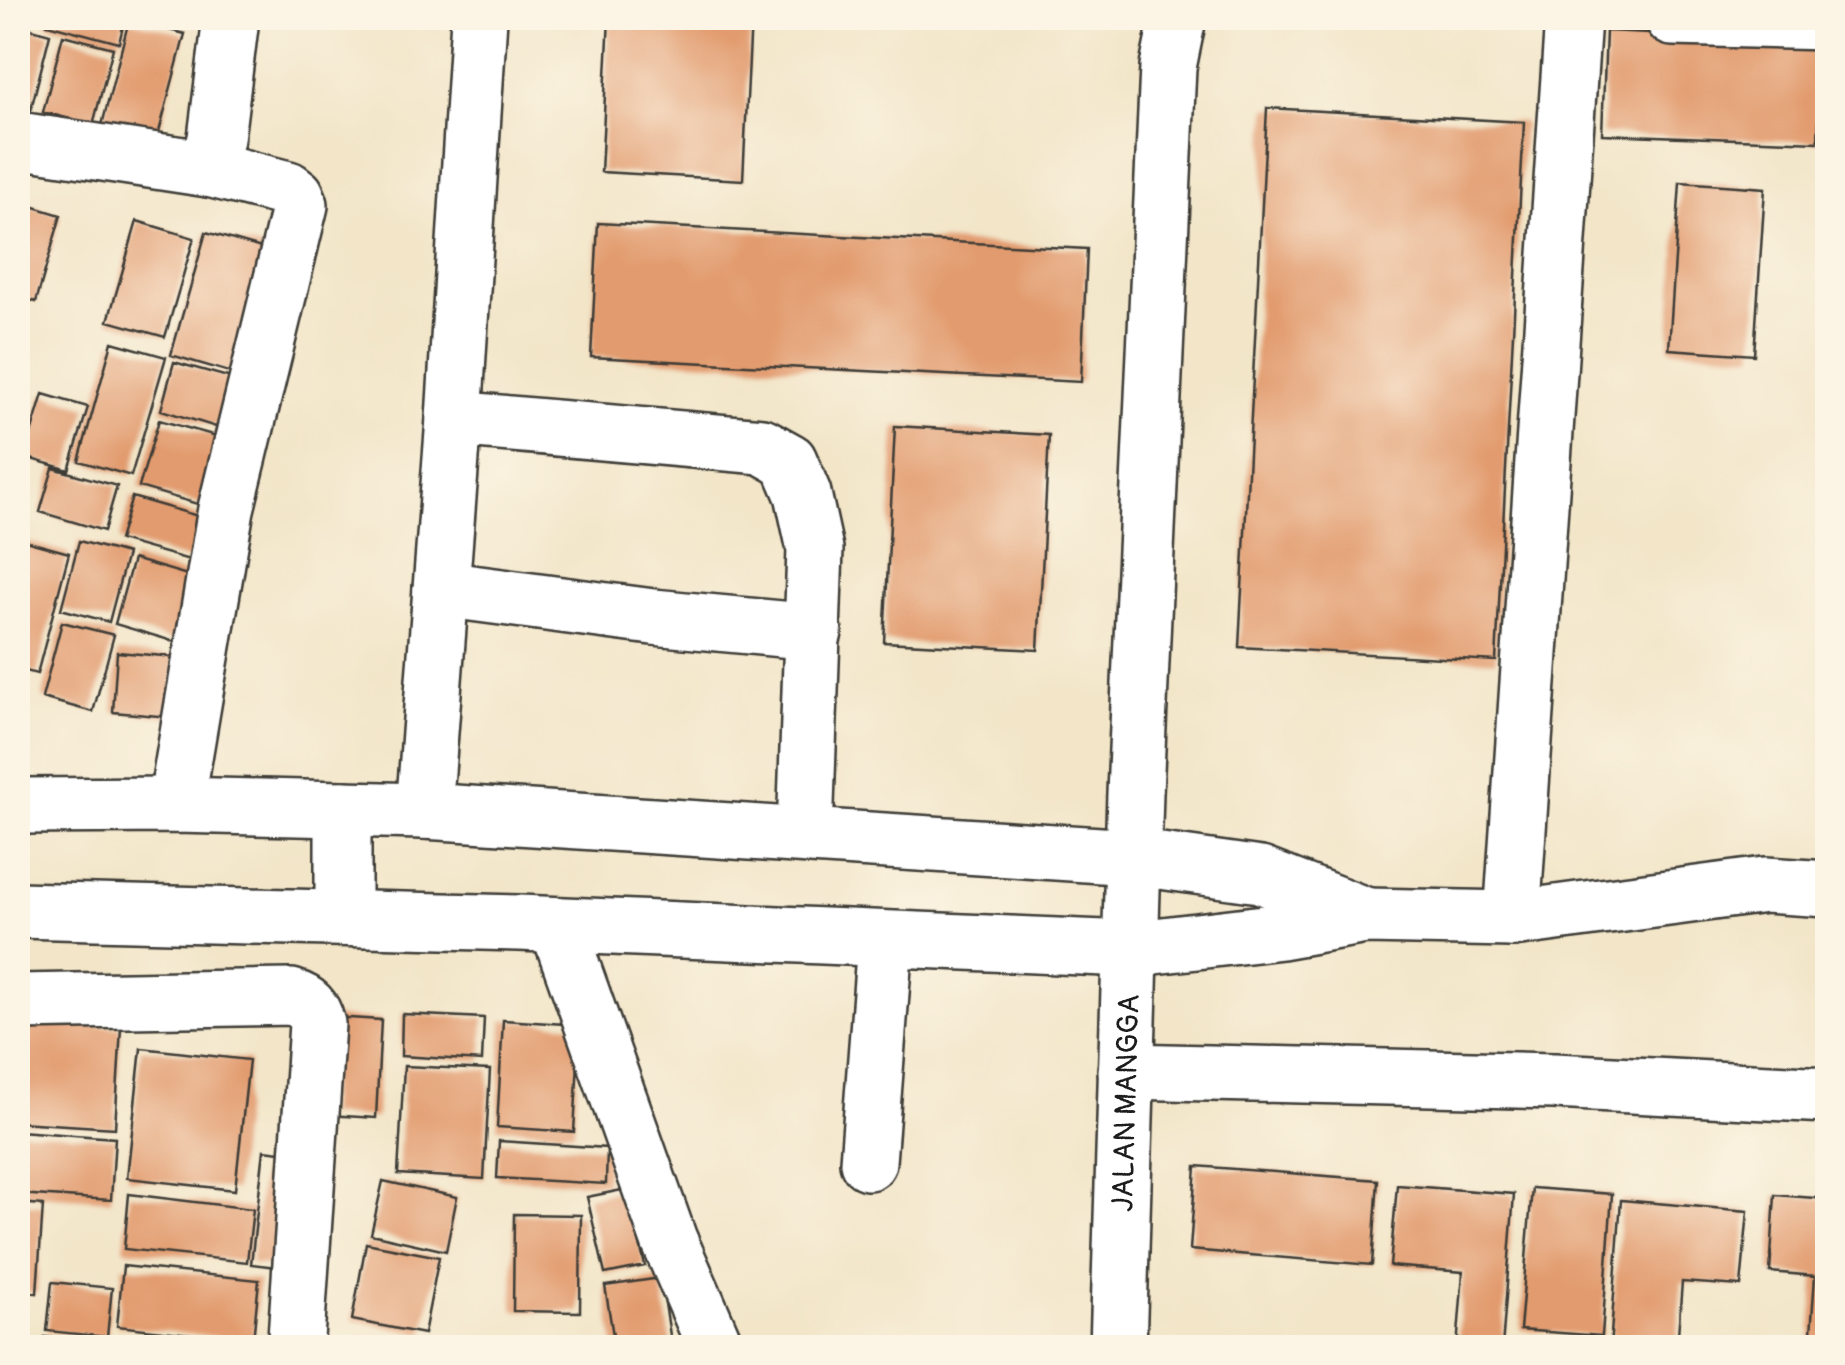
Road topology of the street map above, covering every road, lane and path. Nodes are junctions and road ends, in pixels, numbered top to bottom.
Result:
1 (231, 18) edge
2 (480, 18) edge
3 (1178, 18) edge
4 (1573, 18) edge
5 (1673, 18) edge
6 (1828, 22) edge
7 (18, 140) edge
8 (209, 169) junction
9 (454, 420) junction
10 (441, 588) junction
11 (814, 632) junction
12 (176, 804) junction
13 (18, 806) edge
14 (343, 809) junction
15 (424, 811) junction
16 (805, 834) junction
17 (1132, 857) junction
18 (1828, 889) edge
19 (18, 910) edge
20 (1366, 916) junction
21 (343, 918) junction
22 (1512, 919) junction
23 (558, 927) junction
24 (885, 941) junction
25 (1129, 949) junction
26 (18, 1002) edge
27 (1126, 1071) junction
28 (1828, 1095) edge
29 (868, 1162) dead end
30 (298, 1348) edge
31 (716, 1348) edge
32 (1118, 1348) edge

1 - 8 street
2 - 9 street
3 - 17 street, JALAN MANGGA
4 - 22 street
5 - 6 street
7 - 8 street
8 - 12 street
9 - 10 street
9 - 11 street
10 - 11 street
10 - 15 street
11 - 16 street
12 - 13 street
12 - 14 street
14 - 15 street
14 - 21 street
15 - 16 street
16 - 17 street
17 - 20 street
17 - 25 street, JALAN MANGGA
18 - 22 street
19 - 21 street
20 - 22 street
20 - 25 street
21 - 23 street
23 - 24 street
23 - 31 street
24 - 25 street
24 - 29 street
25 - 27 street, JALAN MANGGA
26 - 30 street
27 - 28 street
27 - 32 street, JALAN MANGGA

